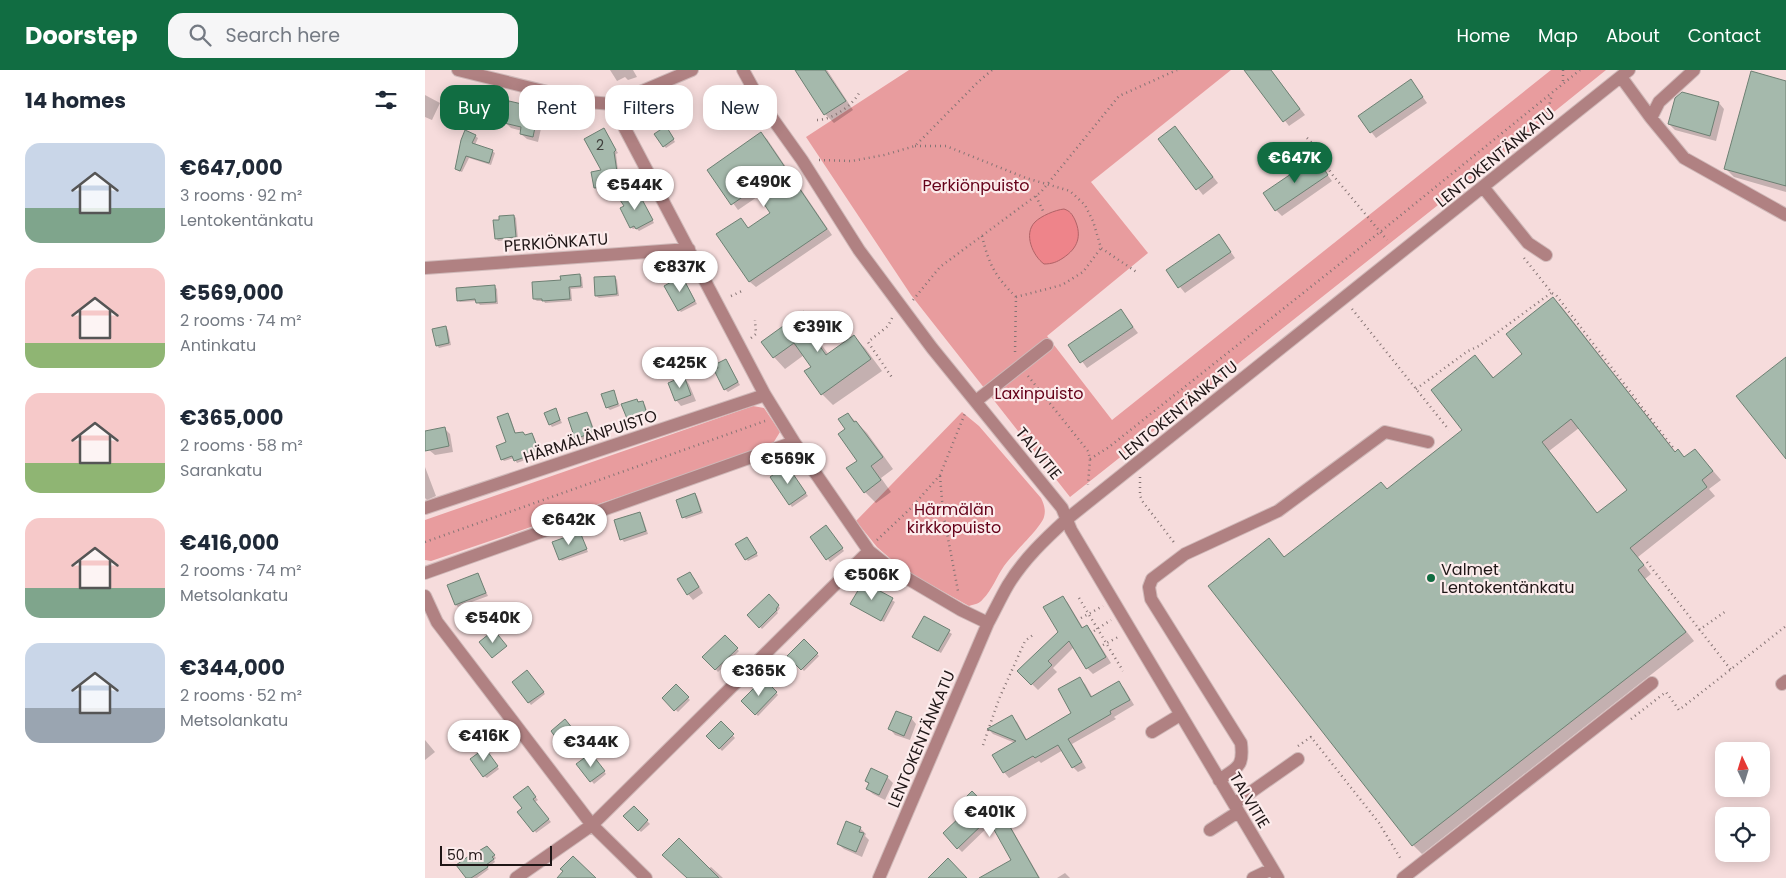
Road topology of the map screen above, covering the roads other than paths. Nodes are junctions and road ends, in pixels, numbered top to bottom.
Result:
1 (458, 70) edge
2 (692, 70) edge
3 (743, 70) edge
4 (1694, 70) edge
5 (1625, 73) edge
6 (657, 85) edge
7 (605, 103) edge
8 (1651, 118) junction
9 (626, 130) edge
10 (1483, 187) junction
11 (1786, 216) edge
12 (689, 249) junction
13 (1546, 255) dead end
14 (425, 268) edge
15 (1047, 345) dead end
16 (765, 395) junction
17 (976, 401) junction
18 (794, 442) junction
19 (1428, 442) dead end
20 (425, 508) edge
21 (1067, 519) junction
22 (869, 551) junction
23 (425, 573) edge
24 (425, 596) edge
25 (437, 622) junction
26 (988, 623) junction
27 (425, 628) edge
28 (1652, 683) dead end
29 (1181, 715) junction
30 (1152, 732) dead end
31 (1295, 754) road end
32 (1219, 780) junction
33 (1236, 808) junction
34 (592, 825) junction
35 (1210, 830) dead end
36 (1275, 873) edge
37 (1406, 876) edge
38 (516, 878) edge
39 (646, 878) edge
40 (879, 878) edge
41 (1253, 878) edge

1 - 7 street
2 - 6 street
3 - 17 street, TALVITIE
4 - 8 street
5 - 8 street
5 - 10 street, LENTOKENTÄNKATU
8 - 11 street
9 - 12 street
10 - 13 street
10 - 21 street, LENTOKENTÄNKATU
12 - 14 street, PERKIÖNKATU
12 - 16 street
15 - 17 street
16 - 18 street
16 - 20 street, HÄRMÄLÄNPUISTO
17 - 21 street, TALVITIE
18 - 22 street
18 - 23 street
19 - 32 street
21 - 26 street, LENTOKENTÄNKATU
21 - 29 street, TALVITIE
22 - 26 street
22 - 34 street
24 - 25 street
25 - 27 street
25 - 34 street
26 - 40 street, LENTOKENTÄNKATU
28 - 37 street
29 - 30 street
29 - 32 street, TALVITIE
31 - 33 street
32 - 33 street, TALVITIE
33 - 35 street
33 - 36 street, TALVITIE
34 - 38 street
34 - 39 street
36 - 41 street

